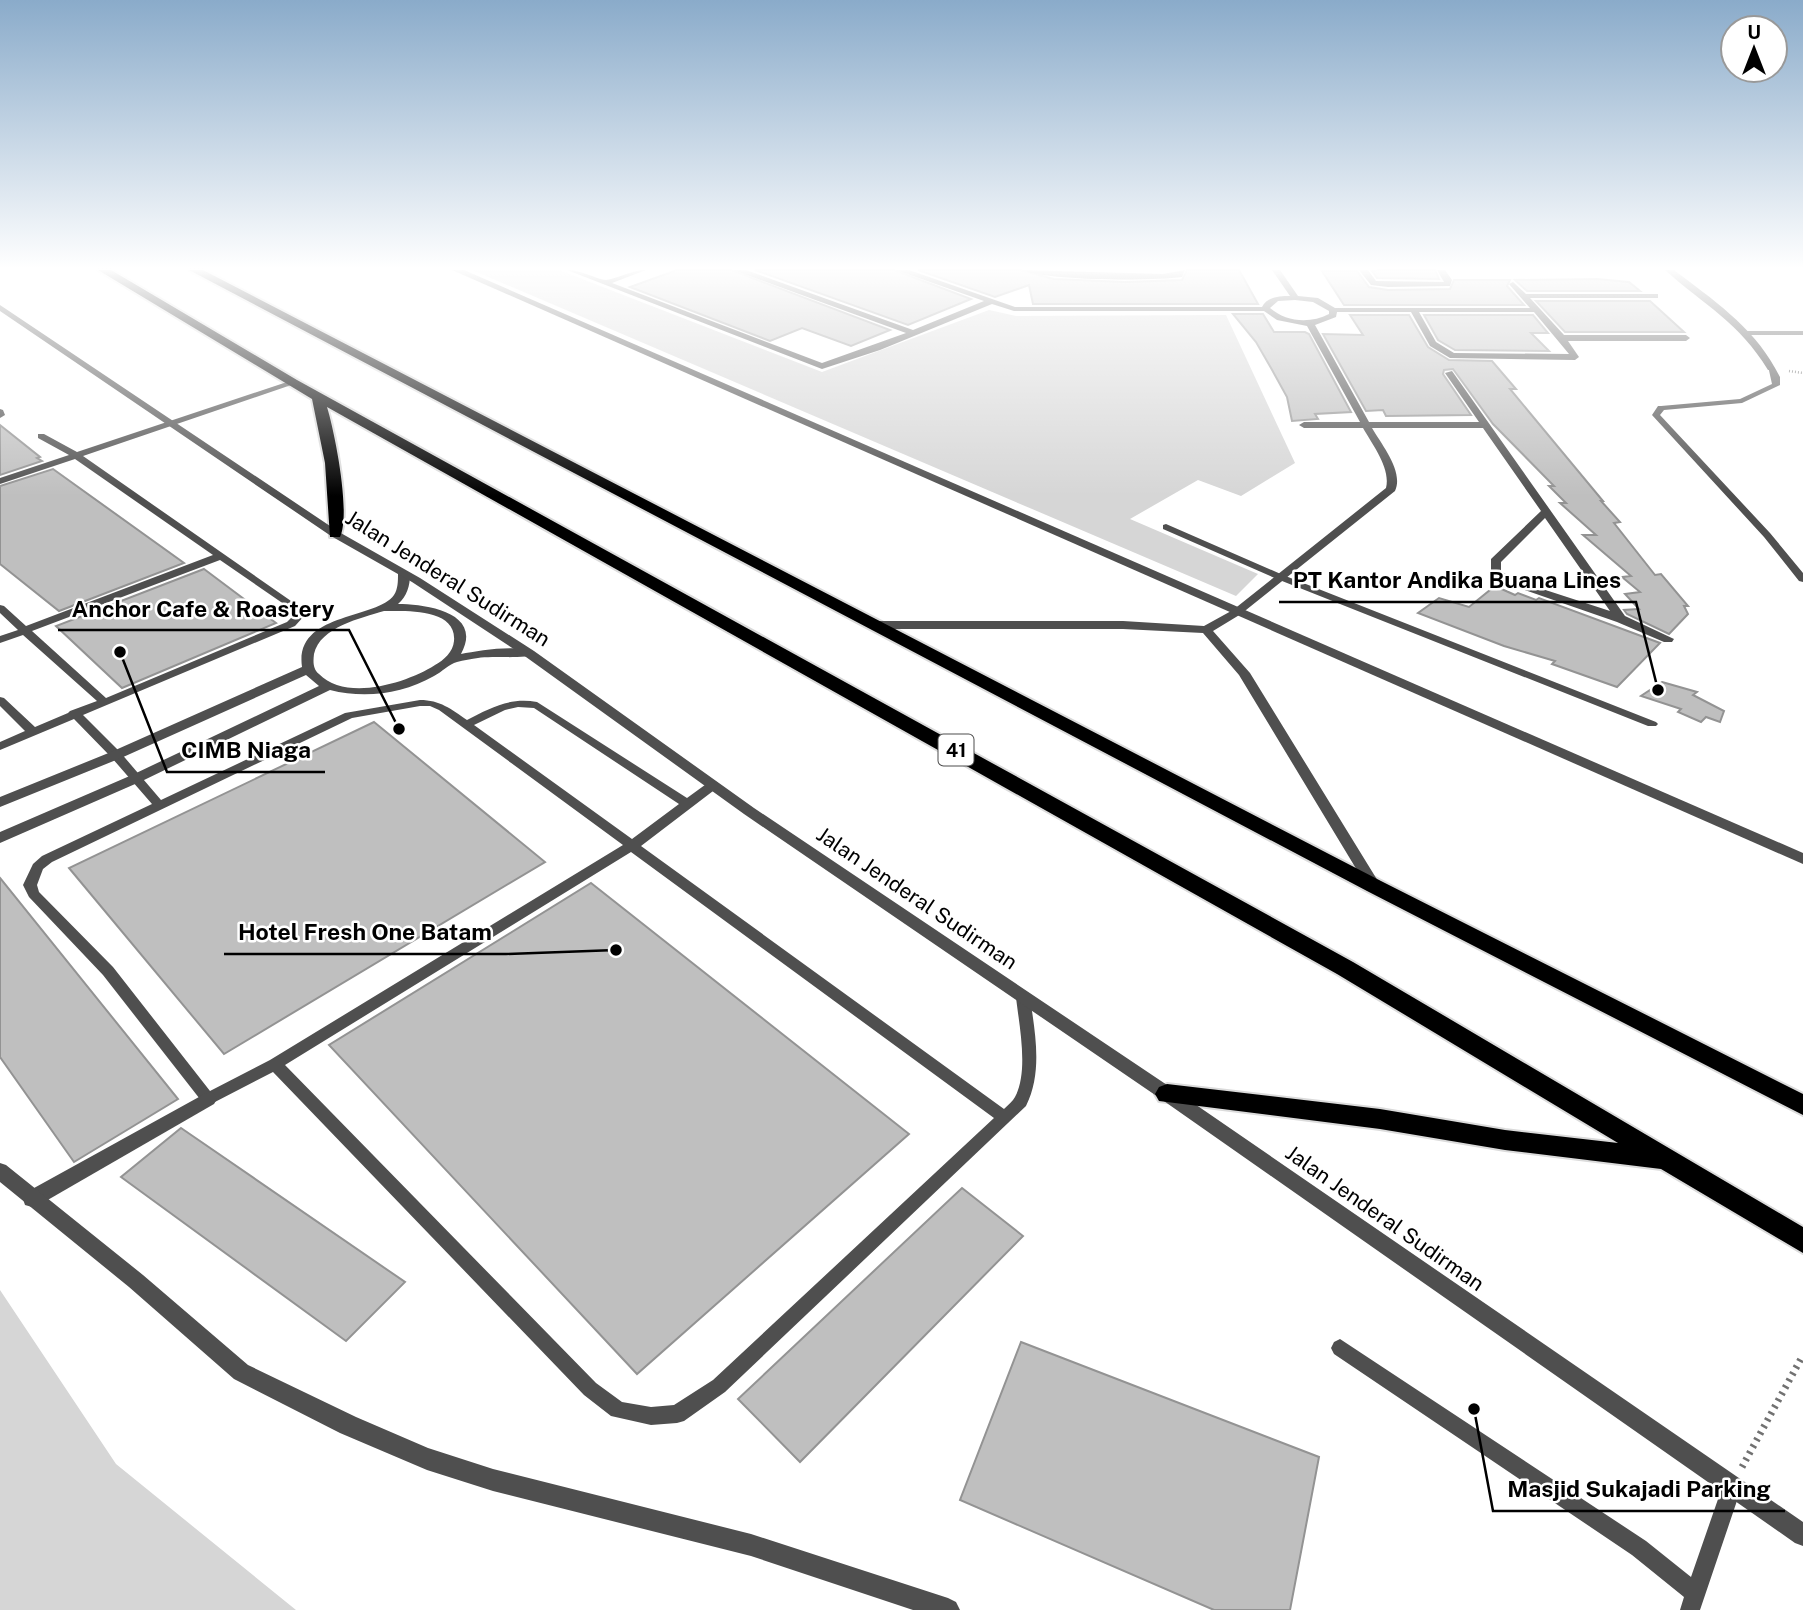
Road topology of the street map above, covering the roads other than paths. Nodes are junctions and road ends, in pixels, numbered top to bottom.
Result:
1 (56, 345) edge
2 (229, 345) edge
3 (337, 345) edge
4 (626, 345) edge
5 (766, 345) edge
6 (882, 345) edge
7 (1323, 345) edge
8 (1432, 345) edge
9 (1567, 345) edge
10 (1758, 345) edge
11 (1771, 368) joint
12 (1449, 373) dead end
13 (293, 383) junction
14 (317, 394) junction
15 (171, 424) junction
16 (1304, 425) dead end
17 (1366, 425) junction
18 (1484, 425) junction
19 (41, 436) dead end
20 (75, 456) junction
21 (0, 481) edge
22 (1547, 511) junction
23 (1166, 527) dead end
24 (335, 534) junction
25 (220, 556) junction
26 (404, 574) junction
27 (1280, 577) junction
28 (1803, 579) edge
29 (0, 607) edge
30 (384, 608) junction
31 (1237, 612) junction
32 (1621, 619) junction
33 (876, 625) junction
34 (24, 629) junction
35 (1206, 630) junction
36 (1668, 639) dead end
37 (0, 640) edge
38 (530, 654) junction
39 (451, 659) junction
40 (308, 668) junction
41 (329, 685) junction
42 (0, 700) edge
43 (104, 702) junction
44 (74, 713) junction
45 (1652, 723) dead end
46 (468, 724) junction
47 (32, 731) junction
48 (0, 746) edge
49 (116, 755) junction
50 (136, 778) junction
51 (713, 785) junction
52 (0, 802) edge
53 (687, 804) junction
54 (160, 806) junction
55 (0, 838) edge
56 (633, 845) junction
57 (1803, 859) edge
58 (1374, 886) junction
59 (1023, 997) junction
60 (275, 1064) junction
61 (1167, 1094) junction
62 (208, 1100) junction
63 (1803, 1105) edge
64 (1005, 1118) junction
65 (1668, 1160) junction
66 (0, 1171) edge
67 (33, 1199) junction
68 (1803, 1241) edge
69 (1340, 1348) dead end
70 (1732, 1486) junction
71 (1803, 1535) edge
72 (1693, 1602) edge
73 (948, 1610) edge

1 - 15 street, Jalan Jenderal Sudirman
2 - 13 highway, 41
3 - 33 highway
4 - 31 street
5 - 6 street
7 - 17 street
8 - 9 street
10 - 11 street
11 - 28 lane
12 - 18 street
13 - 14 highway, 41
13 - 15 lane
14 - 24 highway
14 - 65 highway, 41
15 - 20 lane
15 - 24 street, Jalan Jenderal Sudirman
16 - 17 street
17 - 18 street
17 - 27 street
18 - 22 street
19 - 20 lane
20 - 21 lane
20 - 25 lane
22 - 32 street
22 - 32 street
23 - 27 lane
24 - 26 street, Jalan Jenderal Sudirman
25 - 34 lane
25 - 43 lane
26 - 30 street
26 - 38 street, Jalan Jenderal Sudirman
27 - 31 street
27 - 45 lane
29 - 34 lane
30 - 39 street
30 - 40 street
31 - 35 street
31 - 57 street
32 - 36 street
33 - 35 street
33 - 58 highway
34 - 37 lane
34 - 43 lane
35 - 58 street
38 - 39 street
38 - 51 street, Jalan Jenderal Sudirman
39 - 41 street
40 - 41 street
40 - 49 street
41 - 50 street
42 - 47 lane
43 - 44 lane
44 - 47 lane
44 - 49 lane
46 - 53 lane
46 - 54 lane
46 - 56 lane
47 - 48 lane
49 - 50 lane
49 - 52 street
50 - 54 lane
50 - 55 street
51 - 53 lane
51 - 59 street, Jalan Jenderal Sudirman
53 - 56 lane
54 - 62 lane
56 - 60 lane
56 - 64 lane
58 - 63 highway
59 - 61 street, Jalan Jenderal Sudirman
59 - 64 lane
60 - 62 lane
60 - 64 lane
61 - 65 highway
61 - 70 street, Jalan Jenderal Sudirman
62 - 67 street
65 - 68 highway, 41
66 - 67 street
67 - 73 street
69 - 72 lane
70 - 71 street, Jalan Jenderal Sudirman
70 - 72 lane

